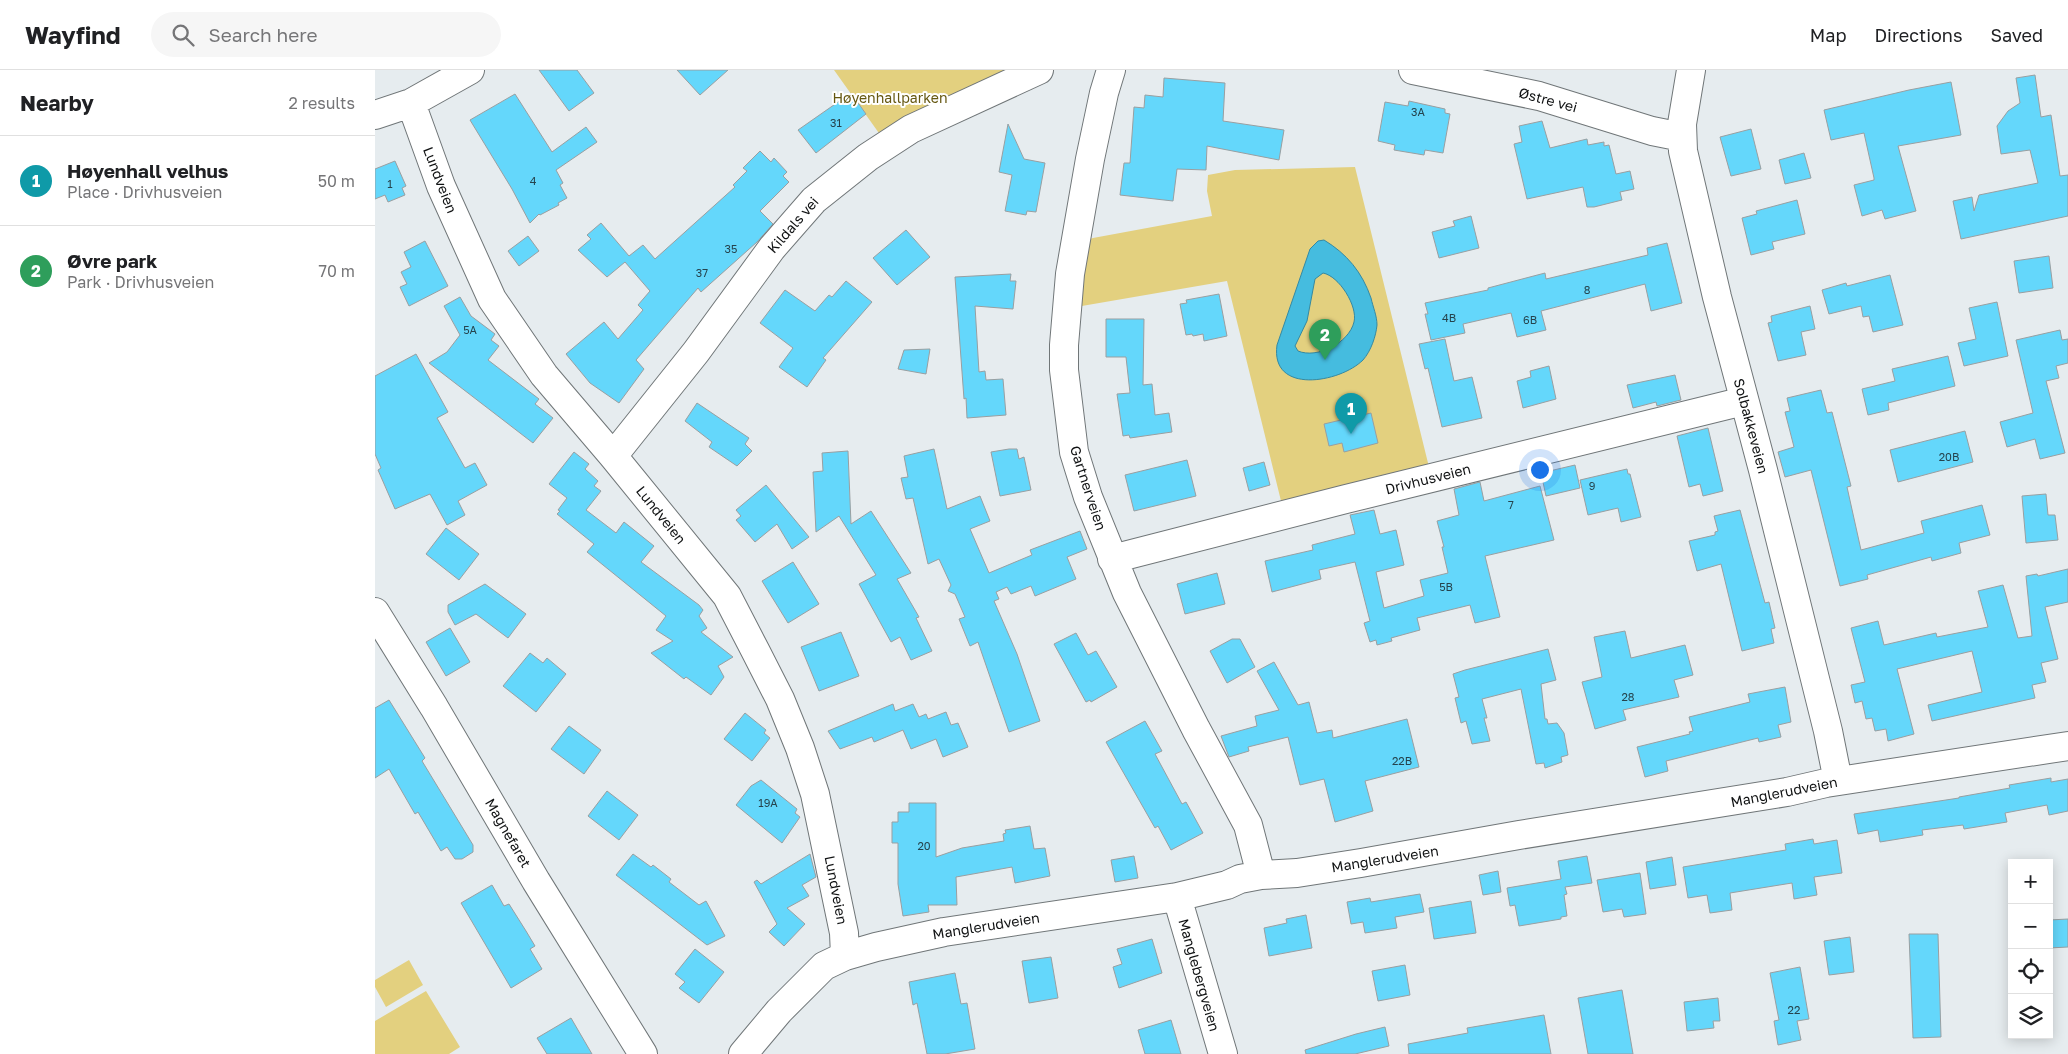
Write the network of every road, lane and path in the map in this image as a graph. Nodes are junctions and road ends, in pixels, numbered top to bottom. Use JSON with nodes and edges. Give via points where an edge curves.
{"nodes":[{"id":1,"x":470,"y":70,"type":"edge"},
{"id":2,"x":1039,"y":70,"type":"edge"},
{"id":3,"x":1111,"y":70,"type":"edge"},
{"id":4,"x":1413,"y":70,"type":"edge"},
{"id":5,"x":1691,"y":70,"type":"edge"},
{"id":6,"x":411,"y":103,"type":"junction"},
{"id":7,"x":375,"y":115,"type":"edge"},
{"id":8,"x":1682,"y":137,"type":"junction"},
{"id":9,"x":1744,"y":401,"type":"junction"},
{"id":10,"x":613,"y":456,"type":"junction"},
{"id":11,"x":1112,"y":560,"type":"junction"},
{"id":12,"x":375,"y":612,"type":"edge"},
{"id":13,"x":2068,"y":746,"type":"edge"},
{"id":14,"x":1838,"y":782,"type":"junction"},
{"id":15,"x":1261,"y":875,"type":"junction"},
{"id":16,"x":1177,"y":897,"type":"junction"},
{"id":17,"x":845,"y":956,"type":"junction"},
{"id":18,"x":643,"y":1054,"type":"edge"},
{"id":19,"x":743,"y":1054,"type":"edge"},
{"id":20,"x":1223,"y":1054,"type":"edge"}],
"edges":[{"from":1,"to":6,"type":"street"},
{"from":2,"to":10,"type":"street","name":"Kildals vei","via":[[911,129],[818,196],[772,248],[696,352]]},
{"from":3,"to":11,"type":"street","name":"Gartnerveien","via":[[1073,247],[1063,345],[1065,394],[1074,452]]},
{"from":4,"to":8,"type":"street","name":"Østre vei","via":[[1539,96],[1652,131]]},
{"from":5,"to":8,"type":"street","name":"Solbakkeveien"},
{"from":6,"to":7,"type":"street"},
{"from":6,"to":10,"type":"street","name":"Lundveien","via":[[441,186],[491,299],[544,375]]},
{"from":8,"to":9,"type":"street","name":"Solbakkeveien","via":[[1698,217]]},
{"from":9,"to":11,"type":"street","name":"Drivhusveien"},
{"from":9,"to":14,"type":"street","name":"Solbakkeveien","via":[[1828,731]]},
{"from":10,"to":17,"type":"street","name":"Lundveien","via":[[727,596],[781,699],[815,794],[845,933]]},
{"from":11,"to":15,"type":"street","name":"Gartnerveien","via":[[1248,826]]},
{"from":12,"to":18,"type":"street","name":"Magnefaret"},
{"from":13,"to":14,"type":"street","name":"Manglerudveien"},
{"from":14,"to":15,"type":"street","name":"Manglerudveien","via":[[1361,863]]},
{"from":15,"to":16,"type":"street","name":"Manglerudveien"},
{"from":16,"to":17,"type":"street","name":"Manglerudveien","via":[[944,932]]},
{"from":16,"to":20,"type":"street","name":"Manglebergveien"},
{"from":17,"to":19,"type":"street","name":"Manglerudveien","via":[[823,966],[813,975]]}]}
